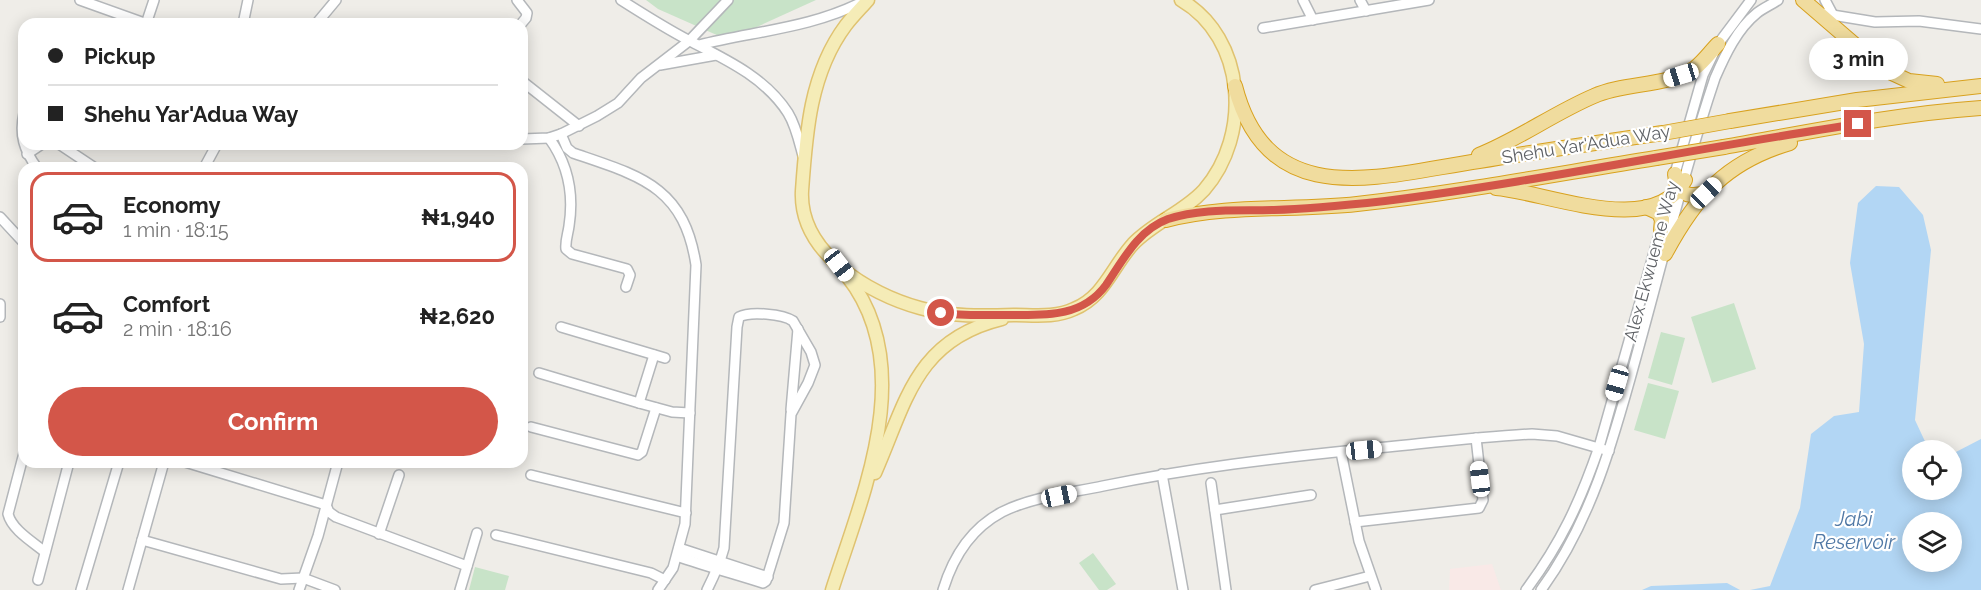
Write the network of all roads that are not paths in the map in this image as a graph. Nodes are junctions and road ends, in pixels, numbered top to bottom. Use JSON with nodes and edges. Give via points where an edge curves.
{"nodes":[{"id":1,"x":80,"y":0,"type":"edge"},
{"id":2,"x":154,"y":0,"type":"edge"},
{"id":3,"x":248,"y":0,"type":"edge"},
{"id":4,"x":336,"y":0,"type":"edge"},
{"id":5,"x":517,"y":0,"type":"edge"},
{"id":6,"x":621,"y":0,"type":"edge"},
{"id":7,"x":728,"y":0,"type":"edge"},
{"id":8,"x":867,"y":0,"type":"edge"},
{"id":9,"x":1182,"y":0,"type":"edge"},
{"id":10,"x":1304,"y":0,"type":"edge"},
{"id":11,"x":1360,"y":0,"type":"edge"},
{"id":12,"x":1429,"y":0,"type":"edge"},
{"id":13,"x":1751,"y":0,"type":"edge"},
{"id":14,"x":1769,"y":0,"type":"edge"},
{"id":15,"x":1777,"y":0,"type":"edge"},
{"id":16,"x":1803,"y":0,"type":"edge"},
{"id":17,"x":1825,"y":0,"type":"edge"},
{"id":18,"x":1418,"y":1,"type":"edge"},
{"id":19,"x":1366,"y":11,"type":"junction"},
{"id":20,"x":1815,"y":12,"type":"junction"},
{"id":21,"x":1833,"y":15,"type":"junction"},
{"id":22,"x":130,"y":18,"type":"edge"},
{"id":23,"x":148,"y":18,"type":"edge"},
{"id":24,"x":244,"y":18,"type":"edge"},
{"id":25,"x":321,"y":18,"type":"edge"},
{"id":26,"x":526,"y":18,"type":"edge"},
{"id":27,"x":1313,"y":20,"type":"junction"},
{"id":28,"x":1263,"y":28,"type":"dead end"},
{"id":29,"x":1981,"y":29,"type":"edge"},
{"id":30,"x":689,"y":41,"type":"junction"},
{"id":31,"x":1718,"y":44,"type":"junction"},
{"id":32,"x":699,"y":45,"type":"junction"},
{"id":33,"x":716,"y":55,"type":"junction"},
{"id":34,"x":656,"y":65,"type":"junction"},
{"id":35,"x":528,"y":86,"type":"edge"},
{"id":36,"x":1981,"y":86,"type":"edge"},
{"id":37,"x":1235,"y":87,"type":"junction"},
{"id":38,"x":1981,"y":108,"type":"edge"},
{"id":39,"x":579,"y":126,"type":"junction"},
{"id":40,"x":1841,"y":126,"type":"junction"},
{"id":41,"x":561,"y":134,"type":"junction"},
{"id":42,"x":549,"y":138,"type":"junction"},
{"id":43,"x":528,"y":140,"type":"edge"},
{"id":44,"x":26,"y":150,"type":"edge"},
{"id":45,"x":33,"y":150,"type":"edge"},
{"id":46,"x":68,"y":150,"type":"edge"},
{"id":47,"x":27,"y":154,"type":"junction"},
{"id":48,"x":804,"y":161,"type":"junction"},
{"id":49,"x":33,"y":162,"type":"edge"},
{"id":50,"x":86,"y":162,"type":"edge"},
{"id":51,"x":1451,"y":165,"type":"junction"},
{"id":52,"x":1474,"y":187,"type":"junction"},
{"id":53,"x":1678,"y":187,"type":"junction"},
{"id":54,"x":1706,"y":193,"type":"junction"},
{"id":55,"x":1646,"y":207,"type":"junction"},
{"id":56,"x":0,"y":216,"type":"edge"},
{"id":57,"x":1166,"y":220,"type":"junction"},
{"id":58,"x":1661,"y":230,"type":"junction"},
{"id":59,"x":18,"y":236,"type":"edge"},
{"id":60,"x":1665,"y":254,"type":"junction"},
{"id":61,"x":839,"y":265,"type":"junction"},
{"id":62,"x":626,"y":287,"type":"dead end"},
{"id":63,"x":0,"y":304,"type":"edge"},
{"id":64,"x":1018,"y":315,"type":"junction"},
{"id":65,"x":0,"y":317,"type":"edge"},
{"id":66,"x":561,"y":327,"type":"dead end"},
{"id":67,"x":798,"y":329,"type":"junction"},
{"id":68,"x":654,"y":355,"type":"junction"},
{"id":69,"x":665,"y":358,"type":"dead end"},
{"id":70,"x":539,"y":373,"type":"dead end"},
{"id":71,"x":639,"y":403,"type":"junction"},
{"id":72,"x":656,"y":408,"type":"junction"},
{"id":73,"x":690,"y":413,"type":"junction"},
{"id":74,"x":791,"y":414,"type":"junction"},
{"id":75,"x":531,"y":427,"type":"dead end"},
{"id":76,"x":1476,"y":438,"type":"junction"},
{"id":77,"x":1599,"y":447,"type":"junction"},
{"id":78,"x":1609,"y":451,"type":"junction"},
{"id":79,"x":1341,"y":452,"type":"junction"},
{"id":80,"x":20,"y":468,"type":"edge"},
{"id":81,"x":67,"y":468,"type":"edge"},
{"id":82,"x":117,"y":468,"type":"edge"},
{"id":83,"x":162,"y":468,"type":"edge"},
{"id":84,"x":205,"y":468,"type":"edge"},
{"id":85,"x":336,"y":468,"type":"edge"},
{"id":86,"x":1162,"y":474,"type":"junction"},
{"id":87,"x":399,"y":475,"type":"dead end"},
{"id":88,"x":531,"y":475,"type":"dead end"},
{"id":89,"x":1211,"y":483,"type":"dead end"},
{"id":90,"x":1311,"y":495,"type":"dead end"},
{"id":91,"x":326,"y":505,"type":"junction"},
{"id":92,"x":1215,"y":510,"type":"junction"},
{"id":93,"x":686,"y":513,"type":"junction"},
{"id":94,"x":856,"y":516,"type":"junction"},
{"id":95,"x":1355,"y":522,"type":"junction"},
{"id":96,"x":477,"y":533,"type":"dead end"},
{"id":97,"x":379,"y":534,"type":"junction"},
{"id":98,"x":496,"y":535,"type":"dead end"},
{"id":99,"x":142,"y":540,"type":"junction"},
{"id":100,"x":45,"y":552,"type":"junction"},
{"id":101,"x":678,"y":552,"type":"junction"},
{"id":102,"x":467,"y":566,"type":"junction"},
{"id":103,"x":719,"y":566,"type":"junction"},
{"id":104,"x":1370,"y":576,"type":"junction"},
{"id":105,"x":303,"y":578,"type":"junction"},
{"id":106,"x":38,"y":580,"type":"dead end"},
{"id":107,"x":665,"y":580,"type":"junction"},
{"id":108,"x":764,"y":583,"type":"edge"},
{"id":109,"x":81,"y":590,"type":"edge"},
{"id":110,"x":128,"y":590,"type":"edge"},
{"id":111,"x":299,"y":590,"type":"edge"},
{"id":112,"x":335,"y":590,"type":"edge"},
{"id":113,"x":460,"y":590,"type":"edge"},
{"id":114,"x":658,"y":590,"type":"edge"},
{"id":115,"x":707,"y":590,"type":"edge"},
{"id":116,"x":832,"y":590,"type":"edge"},
{"id":117,"x":943,"y":590,"type":"edge"},
{"id":118,"x":1183,"y":590,"type":"edge"},
{"id":119,"x":1226,"y":590,"type":"edge"},
{"id":120,"x":1315,"y":590,"type":"edge"},
{"id":121,"x":1376,"y":590,"type":"edge"},
{"id":122,"x":1526,"y":590,"type":"edge"},
{"id":123,"x":1541,"y":590,"type":"edge"}],
"edges":[{"from":1,"to":22,"type":"street"},
{"from":2,"to":23,"type":"street"},
{"from":3,"to":24,"type":"street"},
{"from":4,"to":25,"type":"street"},
{"from":5,"to":26,"type":"street","via":[[524,7]]},
{"from":6,"to":30,"type":"street"},
{"from":7,"to":30,"type":"street"},
{"from":8,"to":32,"type":"street","via":[[829,18]]},
{"from":8,"to":48,"type":"main road","via":[[846,24],[818,78]]},
{"from":9,"to":37,"type":"main road","via":[[1219,36],[1227,51]]},
{"from":10,"to":27,"type":"street"},
{"from":11,"to":19,"type":"street"},
{"from":12,"to":18,"type":"street"},
{"from":13,"to":31,"type":"street","name":"Alex Ekwueme Way"},
{"from":14,"to":15,"type":"street"},
{"from":15,"to":53,"type":"street","name":"Alex Ekwueme Way","via":[[1746,24],[1721,64]]},
{"from":16,"to":20,"type":"highway"},
{"from":17,"to":21,"type":"street"},
{"from":18,"to":19,"type":"street"},
{"from":19,"to":27,"type":"street"},
{"from":20,"to":21,"type":"street"},
{"from":20,"to":36,"type":"highway","via":[[1875,63],[1900,78]]},
{"from":21,"to":29,"type":"street","via":[[1875,22],[1919,21]]},
{"from":27,"to":28,"type":"street"},
{"from":30,"to":32,"type":"street"},
{"from":30,"to":34,"type":"street"},
{"from":31,"to":51,"type":"highway","via":[[1697,66],[1681,75],[1596,94],[1510,142]]},
{"from":31,"to":53,"type":"street","name":"Alex Ekwueme Way","via":[[1703,75]]},
{"from":32,"to":33,"type":"street"},
{"from":33,"to":34,"type":"street"},
{"from":33,"to":48,"type":"street","via":[[751,75],[778,99],[795,128]]},
{"from":34,"to":39,"type":"street","via":[[618,103]]},
{"from":35,"to":39,"type":"street"},
{"from":36,"to":51,"type":"highway","name":"Shehu Yar'Adua Way","bridge":true,"via":[[1857,100]]},
{"from":37,"to":51,"type":"highway","name":"Shehu Yar'Adua Way","via":[[1246,119],[1264,145],[1306,172],[1364,179]]},
{"from":37,"to":57,"type":"main road","via":[[1234,120],[1220,168],[1194,201]]},
{"from":38,"to":40,"type":"highway","name":"Shehu Yar'Adua Way"},
{"from":39,"to":41,"type":"street"},
{"from":40,"to":52,"type":"highway","name":"Shehu Yar'Adua Way","bridge":true},
{"from":40,"to":54,"type":"highway","via":[[1746,160]]},
{"from":41,"to":42,"type":"street"},
{"from":41,"to":73,"type":"street","via":[[573,153],[646,180],[673,205],[684,223],[696,265]]},
{"from":42,"to":43,"type":"street"},
{"from":42,"to":62,"type":"street","via":[[561,158],[570,187],[566,249],[627,269],[630,275]]},
{"from":44,"to":47,"type":"street"},
{"from":45,"to":47,"type":"street"},
{"from":46,"to":50,"type":"street"},
{"from":47,"to":49,"type":"street"},
{"from":48,"to":61,"type":"main road","via":[[802,198],[806,222],[822,249]]},
{"from":52,"to":55,"type":"highway","via":[[1510,190],[1594,208]]},
{"from":52,"to":57,"type":"highway","name":"Shehu Yar'Adua Way","via":[[1313,208],[1200,212]]},
{"from":53,"to":54,"type":"highway","via":[[1694,195]]},
{"from":53,"to":55,"type":"highway"},
{"from":53,"to":58,"type":"street","name":"Alex Ekwueme Way"},
{"from":53,"to":60,"type":"street","name":"Alex Ekwueme Way"},
{"from":54,"to":60,"type":"highway","via":[[1684,220]]},
{"from":55,"to":58,"type":"highway","via":[[1659,213]]},
{"from":56,"to":59,"type":"street"},
{"from":57,"to":64,"type":"main road","via":[[1132,246],[1104,287],[1084,304],[1063,313]]},
{"from":58,"to":77,"type":"street","name":"Alex Ekwueme Way"},
{"from":60,"to":78,"type":"street","name":"Alex Ekwueme Way"},
{"from":61,"to":64,"type":"main road","via":[[879,292],[920,308],[962,316]]},
{"from":61,"to":94,"type":"main road","via":[[870,317],[881,356],[880,423]]},
{"from":63,"to":65,"type":"street"},
{"from":64,"to":94,"type":"main road","via":[[967,332],[921,369],[907,393]]},
{"from":66,"to":68,"type":"street"},
{"from":67,"to":74,"type":"street"},
{"from":67,"to":74,"type":"street","via":[[814,364]]},
{"from":67,"to":103,"type":"street","via":[[789,318],[757,314],[740,317],[726,528]]},
{"from":68,"to":69,"type":"street"},
{"from":68,"to":71,"type":"street"},
{"from":70,"to":71,"type":"street"},
{"from":71,"to":72,"type":"street"},
{"from":72,"to":73,"type":"street"},
{"from":72,"to":75,"type":"street","via":[[638,455]]},
{"from":73,"to":93,"type":"street"},
{"from":74,"to":108,"type":"street","via":[[784,523]]},
{"from":76,"to":77,"type":"street","via":[[1545,434]]},
{"from":76,"to":79,"type":"street"},
{"from":76,"to":95,"type":"street","via":[[1483,500],[1479,508]]},
{"from":77,"to":78,"type":"street"},
{"from":77,"to":122,"type":"street","name":"Alex Ekwueme Way","via":[[1568,526]]},
{"from":78,"to":123,"type":"street","name":"Alex Ekwueme Way","via":[[1578,531]]},
{"from":79,"to":86,"type":"street"},
{"from":79,"to":95,"type":"street"},
{"from":80,"to":100,"type":"street","via":[[9,520]]},
{"from":81,"to":100,"type":"street"},
{"from":82,"to":109,"type":"street"},
{"from":83,"to":99,"type":"street"},
{"from":84,"to":91,"type":"street"},
{"from":85,"to":91,"type":"street"},
{"from":86,"to":117,"type":"street","via":[[1038,500],[1001,512],[979,528],[961,549]]},
{"from":86,"to":118,"type":"street"},
{"from":87,"to":97,"type":"street"},
{"from":88,"to":93,"type":"street"},
{"from":89,"to":92,"type":"street"},
{"from":90,"to":92,"type":"street"},
{"from":91,"to":97,"type":"street","via":[[336,517]]},
{"from":91,"to":105,"type":"street"},
{"from":92,"to":119,"type":"street"},
{"from":93,"to":101,"type":"street"},
{"from":94,"to":116,"type":"main road"},
{"from":95,"to":104,"type":"street"},
{"from":96,"to":102,"type":"street"},
{"from":97,"to":102,"type":"street"},
{"from":98,"to":107,"type":"street","via":[[651,573]]},
{"from":99,"to":105,"type":"street","via":[[281,579]]},
{"from":99,"to":110,"type":"street"},
{"from":100,"to":106,"type":"street"},
{"from":101,"to":103,"type":"street"},
{"from":101,"to":107,"type":"street"},
{"from":102,"to":113,"type":"street"},
{"from":103,"to":108,"type":"street"},
{"from":103,"to":115,"type":"street"},
{"from":104,"to":120,"type":"street"},
{"from":104,"to":121,"type":"street"},
{"from":105,"to":111,"type":"street"},
{"from":105,"to":112,"type":"street"},
{"from":107,"to":114,"type":"street"}]}
